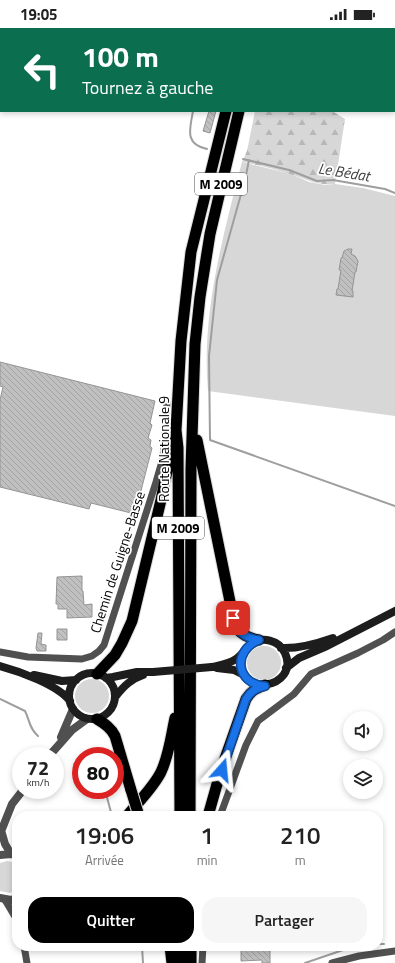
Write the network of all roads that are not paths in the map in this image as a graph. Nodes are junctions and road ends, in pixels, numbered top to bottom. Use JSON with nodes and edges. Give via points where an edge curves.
{"nodes":[{"id":1,"x":226,"y":112,"type":"edge"},
{"id":2,"x":240,"y":112,"type":"edge"},
{"id":3,"x":167,"y":402,"type":"dead end"},
{"id":4,"x":193,"y":425,"type":"junction"},
{"id":5,"x":176,"y":430,"type":"junction"},
{"id":6,"x":395,"y":611,"type":"edge"},
{"id":7,"x":361,"y":627,"type":"junction"},
{"id":8,"x":395,"y":632,"type":"edge"},
{"id":9,"x":259,"y":640,"type":"junction"},
{"id":10,"x":281,"y":648,"type":"junction"},
{"id":11,"x":0,"y":652,"type":"edge"},
{"id":12,"x":242,"y":655,"type":"junction"},
{"id":13,"x":0,"y":666,"type":"edge"},
{"id":14,"x":212,"y":667,"type":"junction"},
{"id":15,"x":286,"y":668,"type":"junction"},
{"id":16,"x":22,"y":672,"type":"junction"},
{"id":17,"x":153,"y":672,"type":"junction"},
{"id":18,"x":244,"y":675,"type":"junction"},
{"id":19,"x":101,"y":676,"type":"junction"},
{"id":20,"x":76,"y":680,"type":"junction"},
{"id":21,"x":265,"y":686,"type":"junction"},
{"id":22,"x":116,"y":696,"type":"junction"},
{"id":23,"x":179,"y":700,"type":"junction"},
{"id":24,"x":70,"y":701,"type":"junction"},
{"id":25,"x":73,"y":710,"type":"junction"},
{"id":26,"x":92,"y":719,"type":"junction"},
{"id":27,"x":54,"y":747,"type":"edge"},
{"id":28,"x":56,"y":747,"type":"edge"},
{"id":29,"x":16,"y":799,"type":"edge"},
{"id":30,"x":131,"y":811,"type":"edge"},
{"id":31,"x":137,"y":811,"type":"edge"},
{"id":32,"x":180,"y":811,"type":"edge"},
{"id":33,"x":190,"y":811,"type":"edge"},
{"id":34,"x":210,"y":811,"type":"edge"},
{"id":35,"x":222,"y":811,"type":"edge"},
{"id":36,"x":1,"y":832,"type":"edge"},
{"id":37,"x":12,"y":853,"type":"edge"},
{"id":38,"x":0,"y":855,"type":"edge"},
{"id":39,"x":12,"y":855,"type":"edge"},
{"id":40,"x":12,"y":898,"type":"edge"},
{"id":41,"x":2,"y":899,"type":"edge"},
{"id":42,"x":12,"y":913,"type":"edge"},
{"id":43,"x":25,"y":951,"type":"edge"},
{"id":44,"x":171,"y":951,"type":"edge"},
{"id":45,"x":180,"y":951,"type":"edge"},
{"id":46,"x":191,"y":951,"type":"edge"},
{"id":47,"x":203,"y":951,"type":"edge"},
{"id":48,"x":395,"y":951,"type":"edge"},
{"id":49,"x":27,"y":963,"type":"edge"},
{"id":50,"x":172,"y":963,"type":"edge"},
{"id":51,"x":180,"y":963,"type":"edge"},
{"id":52,"x":191,"y":963,"type":"edge"},
{"id":53,"x":202,"y":963,"type":"edge"},
{"id":54,"x":332,"y":963,"type":"edge"}],
"edges":[{"from":1,"to":5,"type":"highway","name":"Route Nationale 9","number":"M 2009","via":[[191,252],[181,341]]},
{"from":2,"to":4,"type":"highway","name":"Route Nationale 9","number":"M 2009","via":[[210,234],[200,297],[195,344]]},
{"from":3,"to":11,"type":"street","name":"Chemin de Guigne-Basse","via":[[163,458],[104,645],[92,656],[82,659],[28,657]]},
{"from":4,"to":9,"type":"highway","via":[[235,626],[248,638]]},
{"from":4,"to":33,"type":"highway","name":"Route Nationale 9","number":"M 2009"},
{"from":5,"to":19,"type":"highway","via":[[132,621],[122,644]]},
{"from":5,"to":23,"type":"highway","name":"Route Nationale 9","number":"M 2009"},
{"from":6,"to":7,"type":"main road"},
{"from":7,"to":10,"type":"main road","via":[[315,644]]},
{"from":7,"to":15,"type":"main road","via":[[299,658]]},
{"from":8,"to":35,"type":"street","via":[[311,674],[294,694],[258,721],[246,745]]},
{"from":9,"to":10,"type":"main road","via":[[271,641]]},
{"from":9,"to":12,"type":"main road","via":[[246,648]]},
{"from":10,"to":15,"type":"main road","via":[[286,658]]},
{"from":12,"to":14,"type":"main road"},
{"from":12,"to":18,"type":"main road"},
{"from":13,"to":16,"type":"main road"},
{"from":14,"to":17,"type":"main road","bridge":true},
{"from":14,"to":18,"type":"main road","via":[[234,670]]},
{"from":15,"to":21,"type":"main road","via":[[278,680]]},
{"from":16,"to":20,"type":"main road","via":[[62,681]]},
{"from":16,"to":24,"type":"main road","via":[[59,691]]},
{"from":17,"to":19,"type":"main road","via":[[138,672],[113,678]]},
{"from":17,"to":22,"type":"main road","via":[[134,678],[123,686]]},
{"from":18,"to":21,"type":"main road","via":[[253,683]]},
{"from":19,"to":20,"type":"main road","via":[[89,673]]},
{"from":19,"to":22,"type":"main road","via":[[114,689]]},
{"from":20,"to":24,"type":"main road","via":[[69,693]]},
{"from":21,"to":34,"type":"highway","via":[[249,693],[246,699]]},
{"from":22,"to":26,"type":"main road","via":[[108,713]]},
{"from":23,"to":30,"type":"highway","via":[[160,772]]},
{"from":23,"to":32,"type":"highway","name":"Route Nationale 9","number":"M 2009"},
{"from":24,"to":25,"type":"main road"},
{"from":25,"to":26,"type":"main road","via":[[82,717]]},
{"from":25,"to":27,"type":"street"},
{"from":26,"to":28,"type":"street","via":[[72,730]]},
{"from":26,"to":31,"type":"highway","bridge":true,"via":[[107,725],[116,736]]},
{"from":29,"to":36,"type":"street"},
{"from":36,"to":37,"type":"street","via":[[5,844]]},
{"from":38,"to":39,"type":"street"},
{"from":40,"to":41,"type":"street"},
{"from":41,"to":42,"type":"street"},
{"from":43,"to":49,"type":"street"},
{"from":44,"to":50,"type":"highway"},
{"from":45,"to":51,"type":"highway"},
{"from":46,"to":52,"type":"highway"},
{"from":47,"to":53,"type":"street"},
{"from":48,"to":54,"type":"street"}]}
